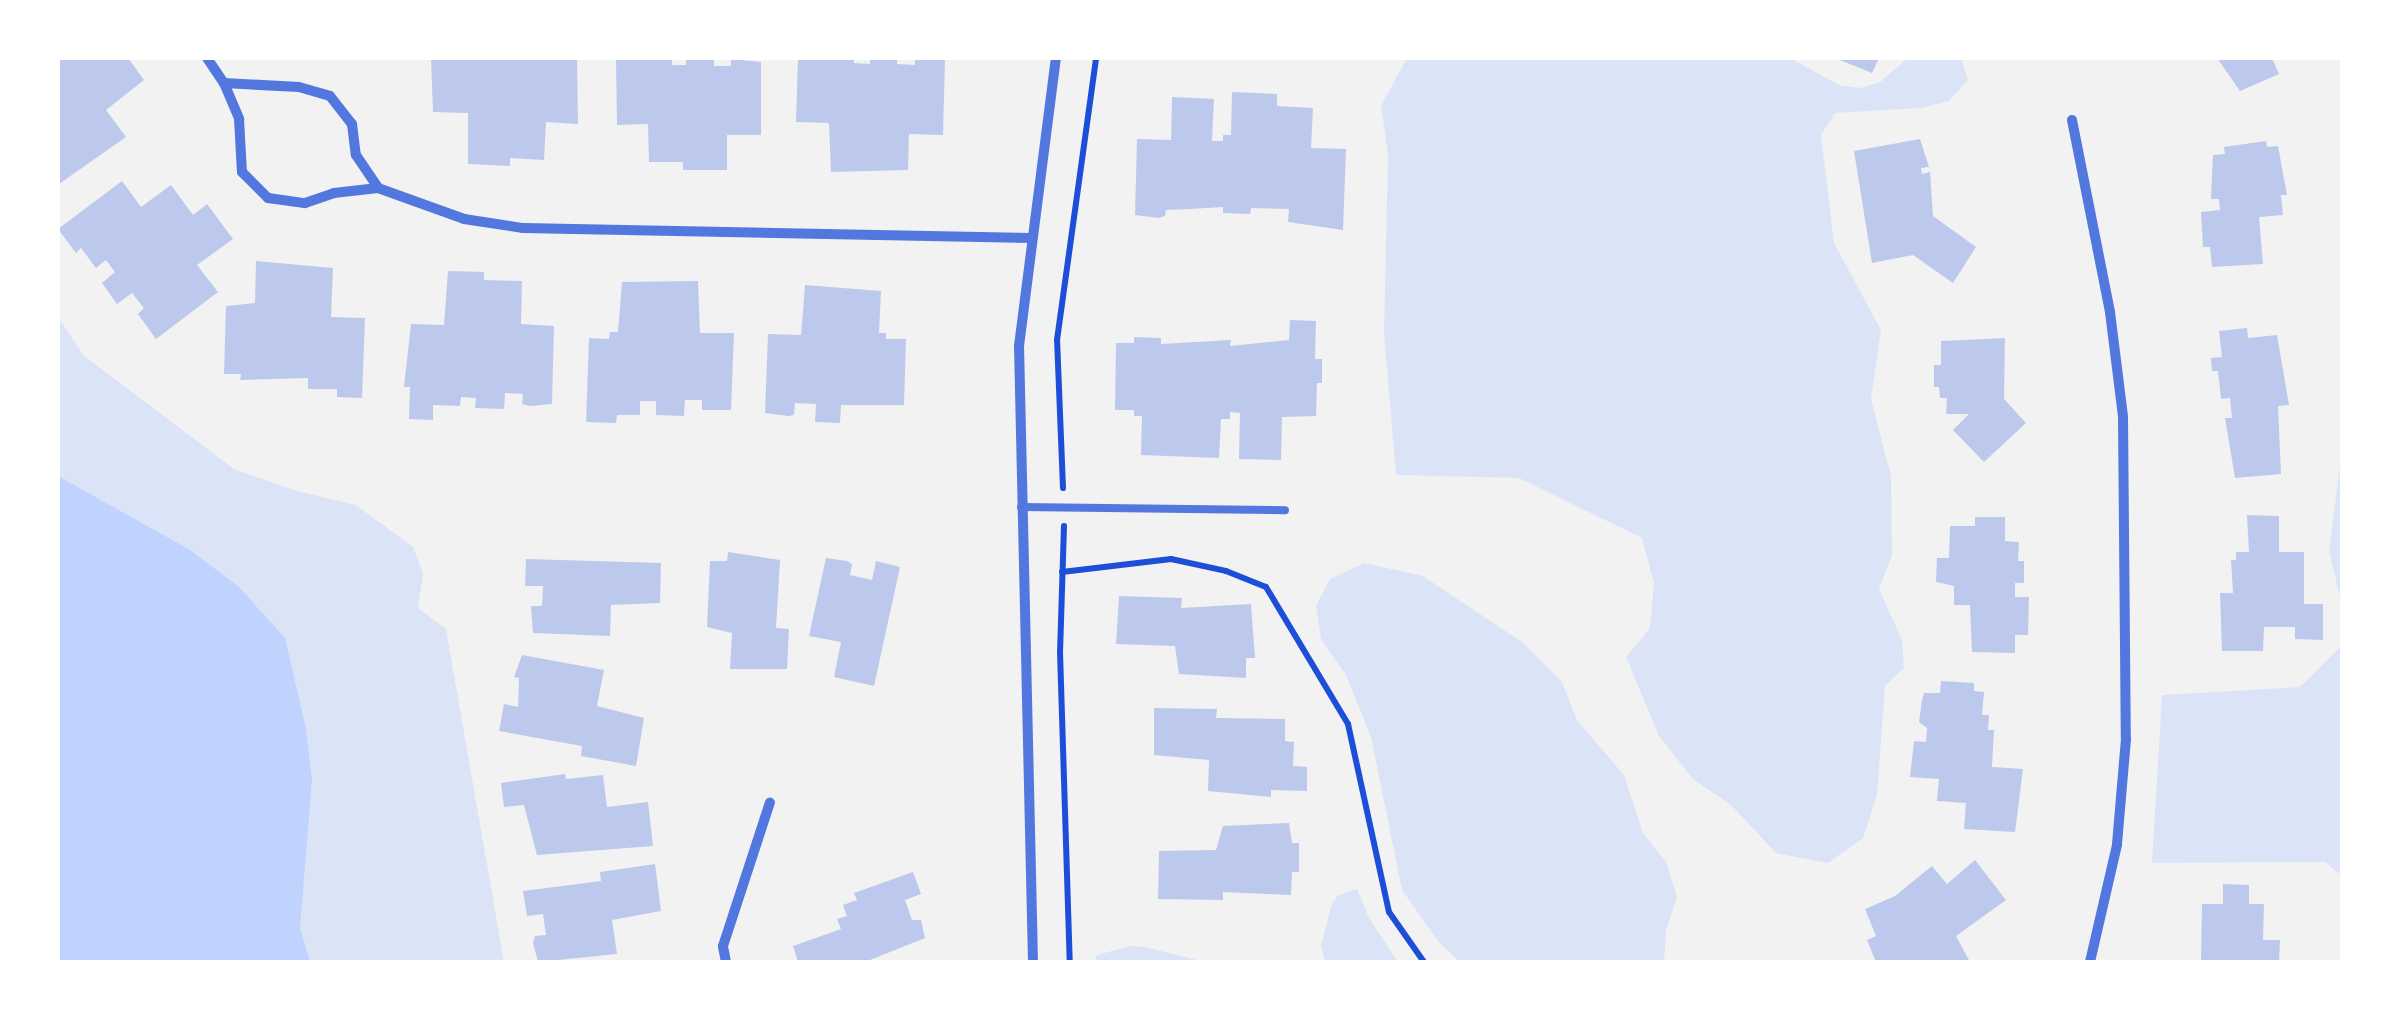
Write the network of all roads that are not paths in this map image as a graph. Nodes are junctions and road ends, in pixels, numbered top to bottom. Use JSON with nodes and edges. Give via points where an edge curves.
{"nodes":[{"id":1,"x":206,"y":58,"type":"edge"},
{"id":2,"x":1056,"y":58,"type":"edge"},
{"id":3,"x":224,"y":83,"type":"junction"},
{"id":4,"x":2072,"y":120,"type":"dead end"},
{"id":5,"x":378,"y":188,"type":"junction"},
{"id":6,"x":1031,"y":238,"type":"junction"},
{"id":7,"x":1021,"y":506,"type":"junction"},
{"id":8,"x":1284,"y":510,"type":"dead end"},
{"id":9,"x":770,"y":802,"type":"dead end"},
{"id":10,"x":726,"y":962,"type":"edge"},
{"id":11,"x":1034,"y":962,"type":"edge"},
{"id":12,"x":2090,"y":962,"type":"edge"}],
"edges":[{"from":1,"to":3,"type":"street"},
{"from":2,"to":6,"type":"street"},
{"from":3,"to":5,"type":"street","via":[[299,86],[330,96],[352,124],[356,155]]},
{"from":3,"to":5,"type":"street","via":[[239,119],[242,172],[268,198],[305,203]]},
{"from":4,"to":12,"type":"street","via":[[2123,417],[2126,738],[2117,845]]},
{"from":5,"to":6,"type":"street","via":[[464,219],[523,228]]},
{"from":6,"to":7,"type":"street","via":[[1019,346]]},
{"from":7,"to":8,"type":"lane"},
{"from":7,"to":11,"type":"street"},
{"from":9,"to":10,"type":"street","via":[[723,946]]}]}
